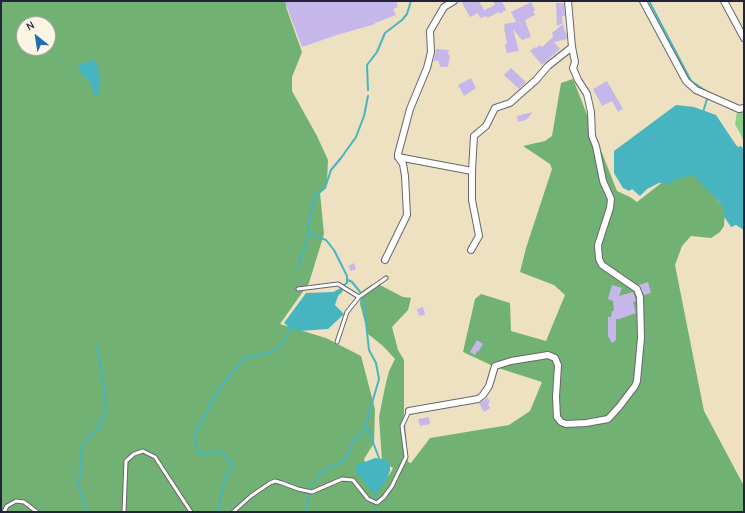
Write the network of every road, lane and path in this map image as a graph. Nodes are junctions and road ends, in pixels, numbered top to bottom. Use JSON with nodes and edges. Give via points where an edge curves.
{"nodes":[{"id":1,"x":454,"y":1,"type":"edge"},
{"id":2,"x":568,"y":1,"type":"edge"},
{"id":3,"x":643,"y":1,"type":"edge"},
{"id":4,"x":724,"y":1,"type":"edge"},
{"id":5,"x":744,"y":38,"type":"edge"},
{"id":6,"x":572,"y":47,"type":"junction"},
{"id":7,"x":744,"y":108,"type":"edge"},
{"id":8,"x":398,"y":157,"type":"junction"},
{"id":9,"x":472,"y":171,"type":"junction"},
{"id":10,"x":470,"y":250,"type":"dead end"},
{"id":11,"x":385,"y":260,"type":"dead end"},
{"id":12,"x":386,"y":278,"type":"dead end"},
{"id":13,"x":298,"y":289,"type":"dead end"},
{"id":14,"x":359,"y":297,"type":"junction"},
{"id":15,"x":337,"y":342,"type":"dead end"},
{"id":16,"x":409,"y":411,"type":"joint"},
{"id":17,"x":4,"y":512,"type":"edge"},
{"id":18,"x":37,"y":512,"type":"edge"},
{"id":19,"x":124,"y":512,"type":"edge"},
{"id":20,"x":191,"y":512,"type":"edge"},
{"id":21,"x":233,"y":512,"type":"edge"}],
"edges":[{"from":1,"to":8,"type":"street","via":[[444,7],[430,30],[431,52],[427,68],[410,109]]},
{"from":2,"to":6,"type":"street"},
{"from":3,"to":7,"type":"street","via":[[686,81],[696,90],[739,109]]},
{"from":4,"to":5,"type":"street"},
{"from":6,"to":9,"type":"street","via":[[510,103],[495,108],[486,126],[474,136]]},
{"from":6,"to":16,"type":"street","via":[[574,68],[587,94],[592,136],[603,182],[611,199],[598,244],[599,259],[602,265],[637,289],[640,297],[640,345],[635,386],[608,419],[566,424],[557,417],[558,365],[555,358],[548,355],[495,366],[489,386],[478,399]]},
{"from":8,"to":9,"type":"street"},
{"from":8,"to":11,"type":"street","via":[[403,164],[405,176],[407,215]]},
{"from":9,"to":10,"type":"street","via":[[472,200],[479,236]]},
{"from":12,"to":14,"type":"lane"},
{"from":13,"to":14,"type":"lane","via":[[338,284]]},
{"from":14,"to":15,"type":"lane","via":[[347,312]]},
{"from":16,"to":21,"type":"lane","via":[[402,426],[406,457],[392,486],[377,503],[368,499],[353,480],[342,479],[312,492],[275,481],[251,496]]},
{"from":17,"to":18,"type":"lane","via":[[7,506],[16,501],[24,502]]},
{"from":19,"to":20,"type":"lane","via":[[126,460],[143,451],[155,457]]}]}
